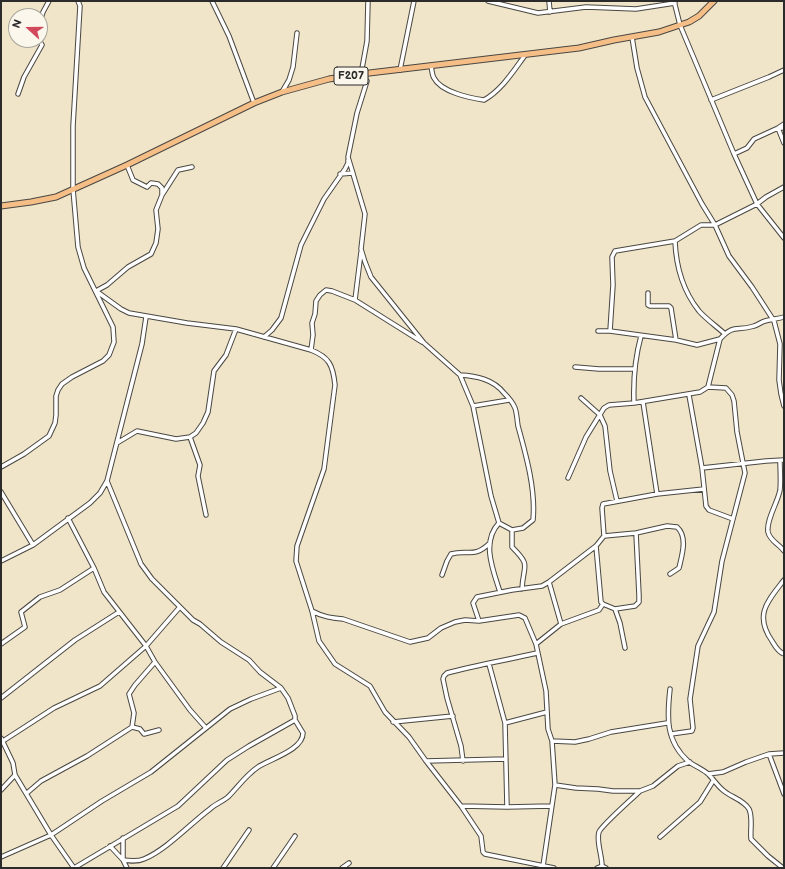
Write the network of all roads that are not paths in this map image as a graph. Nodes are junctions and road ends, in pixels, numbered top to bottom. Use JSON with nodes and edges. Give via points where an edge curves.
{"nodes":[{"id":1,"x":78,"y":1,"type":"edge"},
{"id":2,"x":212,"y":1,"type":"edge"},
{"id":3,"x":368,"y":1,"type":"edge"},
{"id":4,"x":414,"y":1,"type":"edge"},
{"id":5,"x":488,"y":1,"type":"edge"},
{"id":6,"x":549,"y":1,"type":"edge"},
{"id":7,"x":714,"y":1,"type":"edge"},
{"id":8,"x":675,"y":2,"type":"edge"},
{"id":9,"x":550,"y":12,"type":"junction"},
{"id":10,"x":680,"y":25,"type":"junction"},
{"id":11,"x":298,"y":33,"type":"dead end"},
{"id":12,"x":632,"y":37,"type":"junction"},
{"id":13,"x":40,"y":48,"type":"edge"},
{"id":14,"x":526,"y":54,"type":"junction"},
{"id":15,"x":431,"y":66,"type":"junction"},
{"id":16,"x":400,"y":70,"type":"junction"},
{"id":17,"x":784,"y":70,"type":"edge"},
{"id":18,"x":361,"y":74,"type":"junction"},
{"id":19,"x":282,"y":92,"type":"junction"},
{"id":20,"x":18,"y":94,"type":"dead end"},
{"id":21,"x":712,"y":100,"type":"junction"},
{"id":22,"x":254,"y":103,"type":"junction"},
{"id":23,"x":784,"y":124,"type":"edge"},
{"id":24,"x":778,"y":128,"type":"junction"},
{"id":25,"x":784,"y":128,"type":"edge"},
{"id":26,"x":784,"y":143,"type":"edge"},
{"id":27,"x":734,"y":154,"type":"junction"},
{"id":28,"x":348,"y":157,"type":"junction"},
{"id":29,"x":127,"y":164,"type":"junction"},
{"id":30,"x":192,"y":167,"type":"dead end"},
{"id":31,"x":353,"y":173,"type":"junction"},
{"id":32,"x":340,"y":174,"type":"junction"},
{"id":33,"x":784,"y":186,"type":"edge"},
{"id":34,"x":73,"y":189,"type":"junction"},
{"id":35,"x":162,"y":195,"type":"junction"},
{"id":36,"x":757,"y":204,"type":"junction"},
{"id":37,"x":1,"y":206,"type":"edge"},
{"id":38,"x":715,"y":225,"type":"junction"},
{"id":39,"x":784,"y":238,"type":"edge"},
{"id":40,"x":675,"y":241,"type":"junction"},
{"id":41,"x":361,"y":249,"type":"junction"},
{"id":42,"x":96,"y":291,"type":"junction"},
{"id":43,"x":648,"y":293,"type":"dead end"},
{"id":44,"x":355,"y":300,"type":"junction"},
{"id":45,"x":146,"y":317,"type":"junction"},
{"id":46,"x":784,"y":317,"type":"edge"},
{"id":47,"x":774,"y":320,"type":"junction"},
{"id":48,"x":236,"y":329,"type":"junction"},
{"id":49,"x":598,"y":331,"type":"dead end"},
{"id":50,"x":610,"y":331,"type":"junction"},
{"id":51,"x":725,"y":334,"type":"junction"},
{"id":52,"x":642,"y":336,"type":"junction"},
{"id":53,"x":264,"y":337,"type":"junction"},
{"id":54,"x":720,"y":339,"type":"junction"},
{"id":55,"x":676,"y":340,"type":"junction"},
{"id":56,"x":424,"y":343,"type":"junction"},
{"id":57,"x":311,"y":350,"type":"junction"},
{"id":58,"x":575,"y":367,"type":"dead end"},
{"id":59,"x":634,"y":369,"type":"junction"},
{"id":60,"x":460,"y":375,"type":"junction"},
{"id":61,"x":708,"y":387,"type":"junction"},
{"id":62,"x":689,"y":394,"type":"junction"},
{"id":63,"x":581,"y":398,"type":"dead end"},
{"id":64,"x":509,"y":400,"type":"junction"},
{"id":65,"x":643,"y":402,"type":"junction"},
{"id":66,"x":634,"y":403,"type":"junction"},
{"id":67,"x":473,"y":406,"type":"junction"},
{"id":68,"x":784,"y":406,"type":"edge"},
{"id":69,"x":600,"y":415,"type":"junction"},
{"id":70,"x":190,"y":437,"type":"junction"},
{"id":71,"x":117,"y":443,"type":"junction"},
{"id":72,"x":782,"y":461,"type":"edge"},
{"id":73,"x":744,"y":464,"type":"junction"},
{"id":74,"x":1,"y":467,"type":"edge"},
{"id":75,"x":702,"y":468,"type":"junction"},
{"id":76,"x":568,"y":478,"type":"dead end"},
{"id":77,"x":107,"y":481,"type":"junction"},
{"id":78,"x":704,"y":489,"type":"junction"},
{"id":79,"x":782,"y":489,"type":"edge"},
{"id":80,"x":1,"y":492,"type":"edge"},
{"id":81,"x":657,"y":494,"type":"junction"},
{"id":82,"x":617,"y":501,"type":"junction"},
{"id":83,"x":206,"y":515,"type":"dead end"},
{"id":84,"x":68,"y":518,"type":"junction"},
{"id":85,"x":733,"y":519,"type":"junction"},
{"id":86,"x":499,"y":523,"type":"junction"},
{"id":87,"x":512,"y":530,"type":"junction"},
{"id":88,"x":636,"y":534,"type":"junction"},
{"id":89,"x":604,"y":536,"type":"junction"},
{"id":90,"x":490,"y":543,"type":"junction"},
{"id":91,"x":34,"y":544,"type":"junction"},
{"id":92,"x":596,"y":546,"type":"junction"},
{"id":93,"x":784,"y":551,"type":"edge"},
{"id":94,"x":2,"y":559,"type":"edge"},
{"id":95,"x":94,"y":568,"type":"junction"},
{"id":96,"x":442,"y":574,"type":"dead end"},
{"id":97,"x":670,"y":574,"type":"dead end"},
{"id":98,"x":784,"y":580,"type":"edge"},
{"id":99,"x":549,"y":582,"type":"junction"},
{"id":100,"x":522,"y":588,"type":"junction"},
{"id":101,"x":500,"y":592,"type":"junction"},
{"id":102,"x":603,"y":604,"type":"junction"},
{"id":103,"x":179,"y":608,"type":"junction"},
{"id":104,"x":615,"y":609,"type":"junction"},
{"id":105,"x":312,"y":611,"type":"junction"},
{"id":106,"x":118,"y":612,"type":"junction"},
{"id":107,"x":478,"y":621,"type":"junction"},
{"id":108,"x":561,"y":624,"type":"junction"},
{"id":109,"x":1,"y":644,"type":"edge"},
{"id":110,"x":536,"y":644,"type":"junction"},
{"id":111,"x":146,"y":646,"type":"junction"},
{"id":112,"x":625,"y":648,"type":"dead end"},
{"id":113,"x":537,"y":653,"type":"junction"},
{"id":114,"x":784,"y":654,"type":"edge"},
{"id":115,"x":155,"y":662,"type":"junction"},
{"id":116,"x":489,"y":664,"type":"junction"},
{"id":117,"x":281,"y":688,"type":"junction"},
{"id":118,"x":670,"y":688,"type":"dead end"},
{"id":119,"x":1,"y":698,"type":"edge"},
{"id":120,"x":547,"y":712,"type":"junction"},
{"id":121,"x":453,"y":716,"type":"junction"},
{"id":122,"x":295,"y":720,"type":"junction"},
{"id":123,"x":392,"y":722,"type":"junction"},
{"id":124,"x":505,"y":723,"type":"junction"},
{"id":125,"x":668,"y":723,"type":"junction"},
{"id":126,"x":132,"y":727,"type":"junction"},
{"id":127,"x":206,"y":728,"type":"junction"},
{"id":128,"x":159,"y":730,"type":"dead end"},
{"id":129,"x":671,"y":734,"type":"junction"},
{"id":130,"x":2,"y":739,"type":"edge"},
{"id":131,"x":552,"y":741,"type":"junction"},
{"id":132,"x":784,"y":753,"type":"edge"},
{"id":133,"x":769,"y":754,"type":"junction"},
{"id":134,"x":506,"y":758,"type":"junction"},
{"id":135,"x":463,"y":761,"type":"junction"},
{"id":136,"x":426,"y":762,"type":"junction"},
{"id":137,"x":690,"y":762,"type":"junction"},
{"id":138,"x":708,"y":774,"type":"junction"},
{"id":139,"x":15,"y":775,"type":"junction"},
{"id":140,"x":713,"y":781,"type":"junction"},
{"id":141,"x":555,"y":785,"type":"junction"},
{"id":142,"x":1,"y":790,"type":"edge"},
{"id":143,"x":27,"y":792,"type":"junction"},
{"id":144,"x":640,"y":792,"type":"junction"},
{"id":145,"x":784,"y":794,"type":"edge"},
{"id":146,"x":462,"y":806,"type":"junction"},
{"id":147,"x":552,"y":806,"type":"junction"},
{"id":148,"x":507,"y":808,"type":"junction"},
{"id":149,"x":249,"y":830,"type":"dead end"},
{"id":150,"x":51,"y":835,"type":"junction"},
{"id":151,"x":295,"y":836,"type":"dead end"},
{"id":152,"x":660,"y":837,"type":"dead end"},
{"id":153,"x":124,"y":838,"type":"junction"},
{"id":154,"x":110,"y":846,"type":"junction"},
{"id":155,"x":1,"y":857,"type":"edge"},
{"id":156,"x":123,"y":860,"type":"junction"},
{"id":157,"x":350,"y":863,"type":"dead end"},
{"id":158,"x":543,"y":866,"type":"junction"},
{"id":159,"x":602,"y":866,"type":"junction"},
{"id":160,"x":127,"y":868,"type":"edge"},
{"id":161,"x":223,"y":868,"type":"edge"},
{"id":162,"x":273,"y":868,"type":"edge"},
{"id":163,"x":342,"y":868,"type":"edge"},
{"id":164,"x":554,"y":868,"type":"edge"},
{"id":165,"x":597,"y":868,"type":"edge"},
{"id":166,"x":606,"y":868,"type":"edge"},
{"id":167,"x":783,"y":868,"type":"edge"}],
"edges":[{"from":1,"to":34,"type":"street","via":[[80,6],[73,126]]},
{"from":2,"to":22,"type":"street","via":[[229,36]]},
{"from":3,"to":18,"type":"street","via":[[367,41]]},
{"from":4,"to":16,"type":"street"},
{"from":5,"to":9,"type":"street","via":[[538,13]]},
{"from":6,"to":9,"type":"street"},
{"from":7,"to":10,"type":"main road","number":"F207","via":[[699,16]]},
{"from":8,"to":9,"type":"street","via":[[636,9],[586,7]]},
{"from":8,"to":10,"type":"street"},
{"from":10,"to":12,"type":"main road","number":"F207"},
{"from":10,"to":21,"type":"street"},
{"from":11,"to":19,"type":"street","via":[[293,67]]},
{"from":12,"to":14,"type":"main road","number":"F207","via":[[579,48]]},
{"from":12,"to":38,"type":"street","via":[[645,97]]},
{"from":13,"to":20,"type":"street","via":[[24,77]]},
{"from":14,"to":15,"type":"main road","number":"F207"},
{"from":14,"to":15,"type":"street","via":[[493,95],[484,100],[464,96],[437,83]]},
{"from":15,"to":16,"type":"main road","number":"F207"},
{"from":16,"to":18,"type":"main road","number":"F207"},
{"from":17,"to":21,"type":"street"},
{"from":18,"to":19,"type":"main road","number":"F207","via":[[329,79]]},
{"from":18,"to":28,"type":"street","via":[[367,81]]},
{"from":19,"to":22,"type":"main road","number":"F207"},
{"from":21,"to":27,"type":"street"},
{"from":22,"to":29,"type":"main road","number":"F207"},
{"from":23,"to":24,"type":"street"},
{"from":24,"to":25,"type":"street"},
{"from":24,"to":26,"type":"street"},
{"from":24,"to":27,"type":"street","via":[[754,139],[747,148]]},
{"from":27,"to":36,"type":"street"},
{"from":28,"to":31,"type":"street"},
{"from":28,"to":32,"type":"street","via":[[348,163]]},
{"from":29,"to":34,"type":"main road","number":"F207"},
{"from":29,"to":35,"type":"street","via":[[133,180],[147,187],[151,183],[158,184],[162,188]]},
{"from":30,"to":35,"type":"street","via":[[178,170]]},
{"from":31,"to":32,"type":"street"},
{"from":31,"to":41,"type":"street","via":[[365,214]]},
{"from":32,"to":53,"type":"street","via":[[301,245],[281,318]]},
{"from":33,"to":36,"type":"street"},
{"from":34,"to":37,"type":"main road","number":"F207","via":[[50,198]]},
{"from":34,"to":42,"type":"street","via":[[78,246],[84,268]]},
{"from":35,"to":42,"type":"street","via":[[156,210],[158,229],[151,254],[128,267]]},
{"from":36,"to":38,"type":"street"},
{"from":36,"to":39,"type":"street"},
{"from":38,"to":40,"type":"street","via":[[701,225]]},
{"from":38,"to":47,"type":"street","via":[[729,256]]},
{"from":40,"to":50,"type":"street","via":[[615,251],[612,254]]},
{"from":40,"to":51,"type":"street","via":[[676,259],[689,297]]},
{"from":41,"to":44,"type":"street"},
{"from":41,"to":56,"type":"street","via":[[371,277]]},
{"from":42,"to":45,"type":"street","via":[[121,309]]},
{"from":42,"to":74,"type":"street","via":[[113,326],[114,342],[109,355],[62,384],[56,396],[56,415],[49,436]]},
{"from":43,"to":55,"type":"street","via":[[650,306],[671,308]]},
{"from":44,"to":56,"type":"street"},
{"from":44,"to":57,"type":"street","via":[[326,290],[320,295],[316,301],[312,323],[314,335]]},
{"from":45,"to":48,"type":"street"},
{"from":45,"to":71,"type":"street","via":[[142,344]]},
{"from":46,"to":47,"type":"street"},
{"from":47,"to":51,"type":"street","via":[[730,329]]},
{"from":47,"to":68,"type":"street","via":[[780,344],[779,380]]},
{"from":48,"to":53,"type":"street"},
{"from":48,"to":70,"type":"street","via":[[229,349],[214,371],[208,412],[203,423]]},
{"from":49,"to":50,"type":"street"},
{"from":50,"to":52,"type":"street"},
{"from":51,"to":54,"type":"street"},
{"from":52,"to":55,"type":"street"},
{"from":52,"to":59,"type":"street"},
{"from":53,"to":57,"type":"street"},
{"from":54,"to":55,"type":"street","via":[[697,345]]},
{"from":54,"to":61,"type":"street"},
{"from":56,"to":60,"type":"street"},
{"from":57,"to":105,"type":"street","via":[[322,354],[331,364],[335,385],[324,469],[296,553],[296,561]]},
{"from":58,"to":59,"type":"street"},
{"from":59,"to":66,"type":"street"},
{"from":60,"to":64,"type":"street","via":[[484,379],[503,392]]},
{"from":60,"to":67,"type":"street"},
{"from":61,"to":62,"type":"street"},
{"from":61,"to":73,"type":"street","via":[[726,388],[732,395]]},
{"from":62,"to":65,"type":"street"},
{"from":62,"to":75,"type":"street"},
{"from":63,"to":69,"type":"street"},
{"from":64,"to":67,"type":"street"},
{"from":64,"to":87,"type":"street","via":[[515,407],[534,506],[533,520],[523,528]]},
{"from":65,"to":66,"type":"street"},
{"from":65,"to":81,"type":"street"},
{"from":66,"to":69,"type":"street","via":[[609,405]]},
{"from":67,"to":86,"type":"street"},
{"from":69,"to":76,"type":"street","via":[[586,437]]},
{"from":69,"to":82,"type":"street","via":[[605,426],[610,471]]},
{"from":70,"to":71,"type":"street","via":[[176,439],[137,432]]},
{"from":70,"to":83,"type":"street","via":[[200,465],[198,476]]},
{"from":71,"to":77,"type":"street"},
{"from":72,"to":73,"type":"street"},
{"from":72,"to":79,"type":"street"},
{"from":73,"to":75,"type":"street"},
{"from":73,"to":85,"type":"street","via":[[745,473]]},
{"from":75,"to":78,"type":"street"},
{"from":77,"to":84,"type":"street","via":[[90,503]]},
{"from":77,"to":103,"type":"street","via":[[141,564]]},
{"from":78,"to":81,"type":"street"},
{"from":78,"to":85,"type":"street","via":[[707,509]]},
{"from":79,"to":93,"type":"street","via":[[768,532],[772,540]]},
{"from":80,"to":91,"type":"street"},
{"from":81,"to":82,"type":"street"},
{"from":82,"to":89,"type":"street","via":[[602,506]]},
{"from":84,"to":91,"type":"street"},
{"from":84,"to":95,"type":"street"},
{"from":85,"to":129,"type":"street","via":[[722,561],[714,612],[698,646],[690,699],[693,728],[692,731]]},
{"from":86,"to":87,"type":"street"},
{"from":86,"to":90,"type":"street","via":[[493,529]]},
{"from":87,"to":100,"type":"street","via":[[512,547],[525,563]]},
{"from":88,"to":89,"type":"street"},
{"from":88,"to":97,"type":"street","via":[[667,526],[677,527],[682,531],[684,540],[679,568]]},
{"from":88,"to":104,"type":"street","via":[[639,602],[635,606]]},
{"from":89,"to":92,"type":"street"},
{"from":90,"to":96,"type":"street","via":[[479,552],[451,554]]},
{"from":90,"to":101,"type":"street","via":[[491,564]]},
{"from":91,"to":94,"type":"street"},
{"from":92,"to":99,"type":"street"},
{"from":92,"to":102,"type":"street"},
{"from":95,"to":106,"type":"street","via":[[104,592]]},
{"from":95,"to":109,"type":"street","via":[[60,590],[40,597],[21,612],[25,627]]},
{"from":98,"to":114,"type":"street","via":[[769,600],[762,617],[770,638],[779,652]]},
{"from":99,"to":100,"type":"street","via":[[542,586]]},
{"from":99,"to":108,"type":"street"},
{"from":100,"to":101,"type":"street"},
{"from":101,"to":107,"type":"street","via":[[475,599],[473,603]]},
{"from":102,"to":104,"type":"street"},
{"from":102,"to":108,"type":"street","via":[[599,610]]},
{"from":103,"to":111,"type":"street"},
{"from":103,"to":117,"type":"street","via":[[221,642],[249,660]]},
{"from":104,"to":112,"type":"street"},
{"from":105,"to":107,"type":"street","via":[[321,616],[343,619],[410,642],[428,638],[455,622]]},
{"from":105,"to":123,"type":"street","via":[[319,641],[336,664],[370,686]]},
{"from":106,"to":111,"type":"street"},
{"from":106,"to":119,"type":"street","via":[[75,640]]},
{"from":107,"to":110,"type":"street","via":[[522,615]]},
{"from":108,"to":110,"type":"street"},
{"from":110,"to":113,"type":"street"},
{"from":111,"to":115,"type":"street"},
{"from":111,"to":130,"type":"street","via":[[100,686],[54,708]]},
{"from":113,"to":116,"type":"street"},
{"from":113,"to":120,"type":"street","via":[[546,691]]},
{"from":115,"to":126,"type":"street","via":[[129,694],[134,713]]},
{"from":115,"to":127,"type":"street"},
{"from":116,"to":121,"type":"street","via":[[475,665],[444,676]]},
{"from":116,"to":124,"type":"street"},
{"from":117,"to":122,"type":"street","via":[[288,698]]},
{"from":117,"to":127,"type":"street","via":[[230,709]]},
{"from":118,"to":125,"type":"street"},
{"from":120,"to":124,"type":"street"},
{"from":120,"to":131,"type":"street"},
{"from":121,"to":123,"type":"street"},
{"from":121,"to":135,"type":"street"},
{"from":122,"to":153,"type":"street","via":[[227,760],[178,806]]},
{"from":122,"to":156,"type":"street","via":[[303,736],[301,741],[285,754],[258,767],[227,798],[211,807],[151,856],[137,861]]},
{"from":123,"to":136,"type":"street","via":[[409,738]]},
{"from":124,"to":134,"type":"street"},
{"from":125,"to":129,"type":"street"},
{"from":125,"to":131,"type":"street","via":[[611,732],[589,740]]},
{"from":126,"to":128,"type":"street","via":[[140,729],[144,734]]},
{"from":126,"to":143,"type":"street"},
{"from":127,"to":150,"type":"street","via":[[150,772]]},
{"from":129,"to":137,"type":"street","via":[[676,746]]},
{"from":130,"to":139,"type":"street","via":[[13,763]]},
{"from":131,"to":141,"type":"street"},
{"from":132,"to":133,"type":"street"},
{"from":133,"to":138,"type":"street","via":[[723,772]]},
{"from":133,"to":145,"type":"street"},
{"from":134,"to":135,"type":"street"},
{"from":134,"to":148,"type":"street"},
{"from":135,"to":136,"type":"street"},
{"from":136,"to":146,"type":"street"},
{"from":137,"to":138,"type":"street"},
{"from":137,"to":144,"type":"street","via":[[678,766],[653,786]]},
{"from":138,"to":140,"type":"street"},
{"from":139,"to":142,"type":"street"},
{"from":139,"to":143,"type":"street"},
{"from":140,"to":152,"type":"street","via":[[700,802]]},
{"from":140,"to":167,"type":"street","via":[[748,808],[751,839]]},
{"from":141,"to":144,"type":"street"},
{"from":141,"to":147,"type":"street"},
{"from":143,"to":150,"type":"street"},
{"from":144,"to":159,"type":"street","via":[[599,832],[598,847]]},
{"from":146,"to":148,"type":"street"},
{"from":146,"to":158,"type":"street","via":[[481,836],[483,852]]},
{"from":147,"to":148,"type":"street"},
{"from":147,"to":158,"type":"street"},
{"from":149,"to":161,"type":"street"},
{"from":150,"to":154,"type":"street","via":[[74,868]]},
{"from":150,"to":155,"type":"street"},
{"from":151,"to":162,"type":"street"},
{"from":153,"to":154,"type":"street"},
{"from":153,"to":156,"type":"street"},
{"from":154,"to":156,"type":"street"},
{"from":156,"to":160,"type":"street"},
{"from":157,"to":163,"type":"street"},
{"from":158,"to":164,"type":"street"},
{"from":159,"to":165,"type":"street"},
{"from":159,"to":166,"type":"street"}]}
